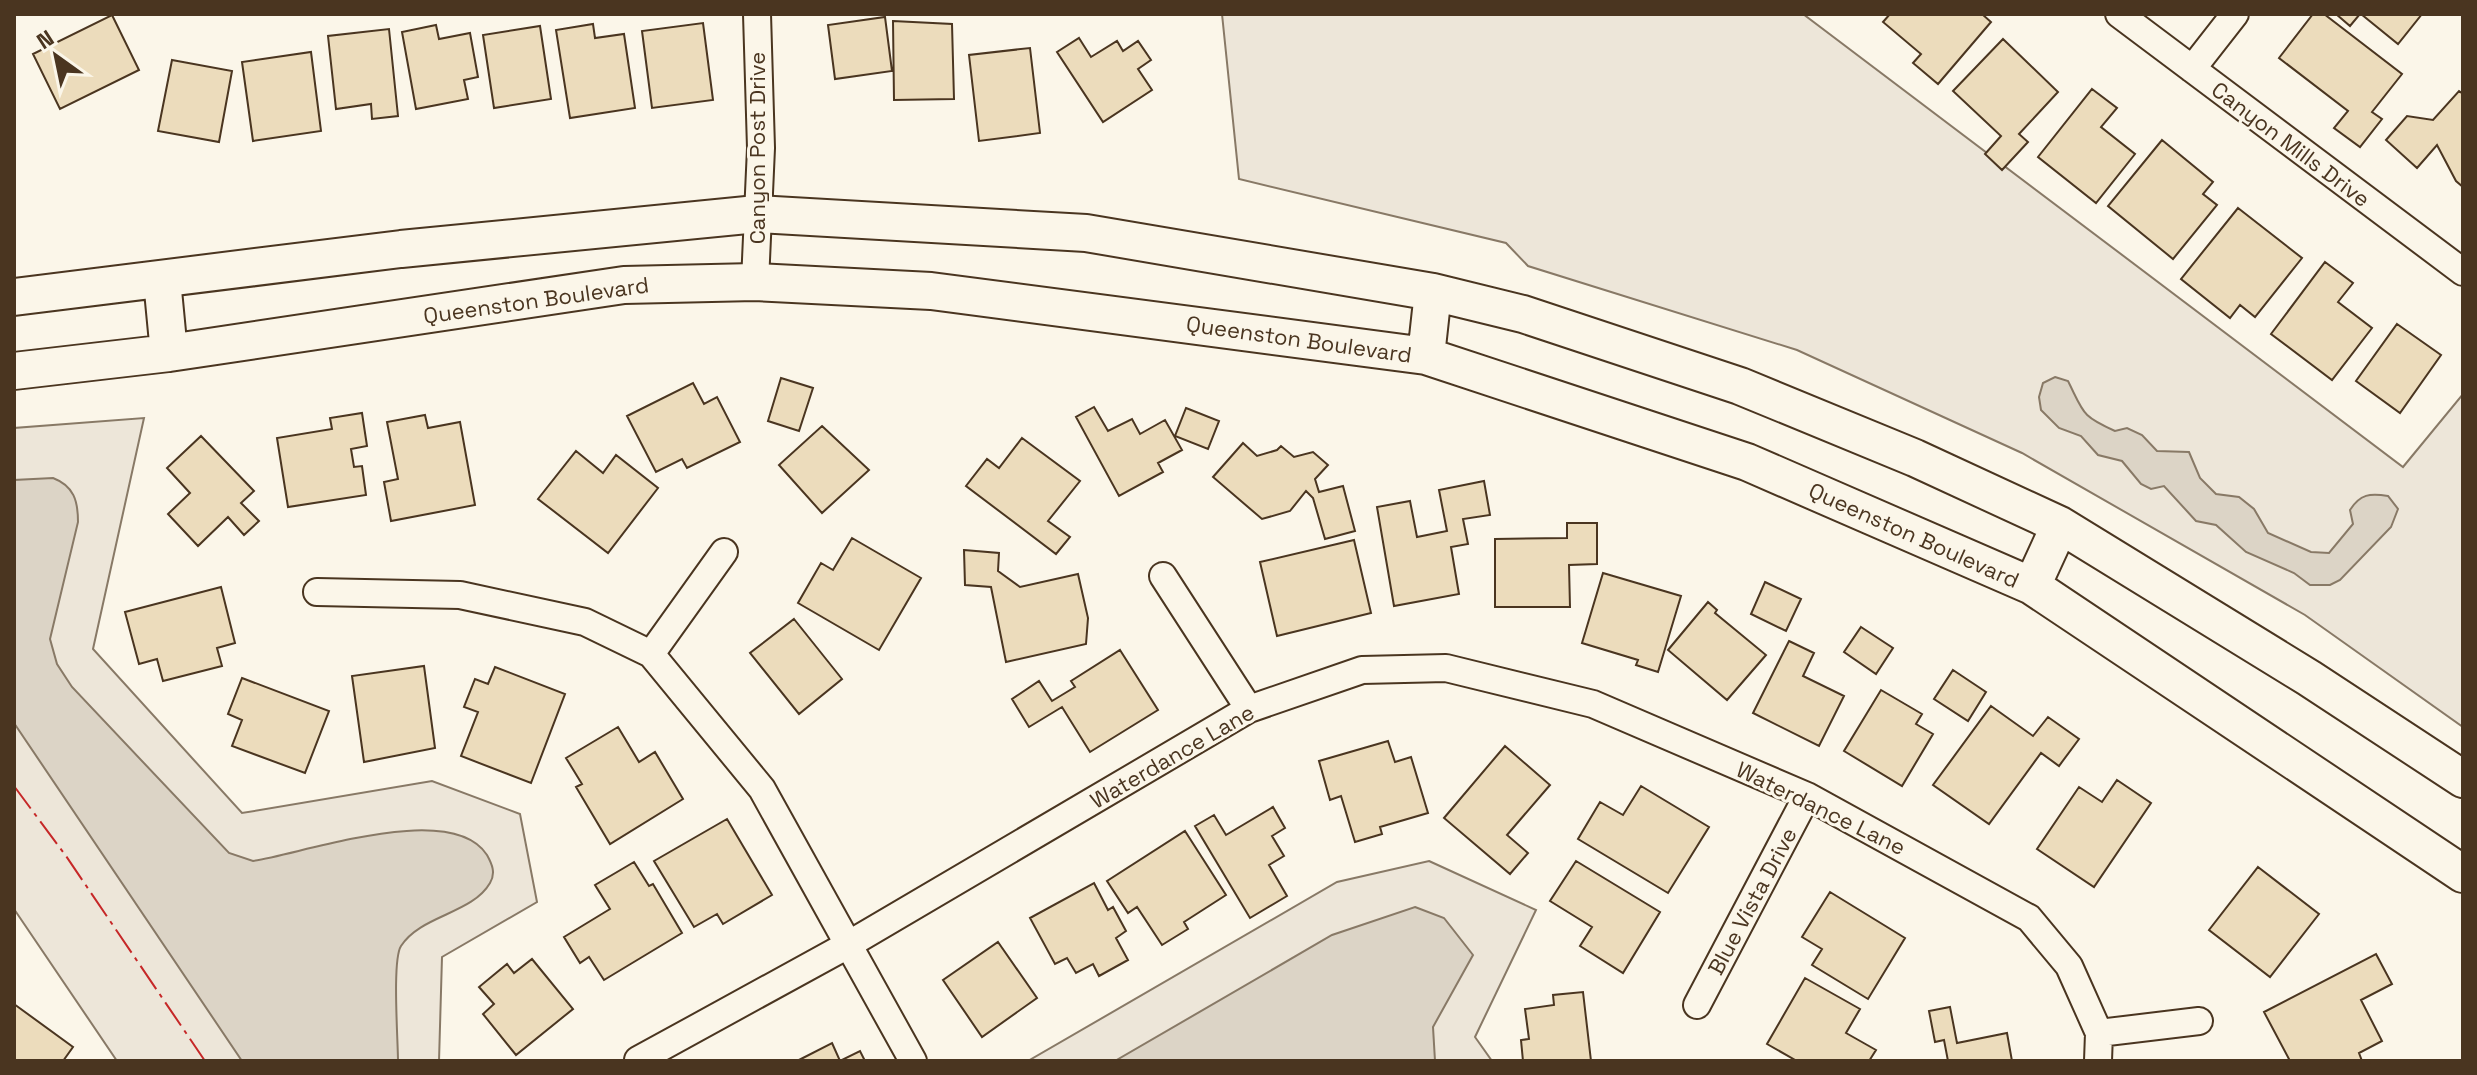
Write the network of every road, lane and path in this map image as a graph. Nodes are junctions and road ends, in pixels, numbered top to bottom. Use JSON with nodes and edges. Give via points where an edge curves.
{"nodes":[{"id":1,"x":757,"y":14,"type":"edge"},
{"id":2,"x":2119,"y":14,"type":"edge"},
{"id":3,"x":2235,"y":14,"type":"edge"},
{"id":4,"x":2192,"y":69,"type":"junction"},
{"id":5,"x":757,"y":214,"type":"junction"},
{"id":6,"x":2463,"y":272,"type":"edge"},
{"id":7,"x":162,"y":280,"type":"junction"},
{"id":8,"x":755,"y":282,"type":"junction"},
{"id":9,"x":1433,"y":292,"type":"junction"},
{"id":10,"x":14,"y":297,"type":"edge"},
{"id":11,"x":169,"y":353,"type":"junction"},
{"id":12,"x":1426,"y":356,"type":"junction"},
{"id":13,"x":14,"y":371,"type":"edge"},
{"id":14,"x":2060,"y":525,"type":"junction"},
{"id":15,"x":724,"y":552,"type":"dead end"},
{"id":16,"x":1163,"y":576,"type":"dead end"},
{"id":17,"x":2032,"y":586,"type":"junction"},
{"id":18,"x":317,"y":592,"type":"dead end"},
{"id":19,"x":651,"y":654,"type":"junction"},
{"id":20,"x":1249,"y":709,"type":"junction"},
{"id":21,"x":2463,"y":779,"type":"edge"},
{"id":22,"x":1807,"y":796,"type":"junction"},
{"id":23,"x":2463,"y":874,"type":"edge"},
{"id":24,"x":846,"y":946,"type":"junction"},
{"id":25,"x":1697,"y":1005,"type":"dead end"},
{"id":26,"x":2199,"y":1021,"type":"dead end"},
{"id":27,"x":2099,"y":1033,"type":"junction"},
{"id":28,"x":638,"y":1060,"type":"edge"},
{"id":29,"x":913,"y":1061,"type":"edge"},
{"id":30,"x":2098,"y":1061,"type":"edge"}],
"edges":[{"from":1,"to":5,"type":"street","name":"Canyon Post Drive"},
{"from":2,"to":4,"type":"street","name":"Canyon Mills Drive"},
{"from":3,"to":4,"type":"street"},
{"from":4,"to":6,"type":"street","name":"Canyon Mills Drive"},
{"from":5,"to":7,"type":"main road","via":[[401,249]]},
{"from":5,"to":8,"type":"street","name":"Canyon Post Drive"},
{"from":5,"to":9,"type":"main road","via":[[1086,233]]},
{"from":7,"to":10,"type":"main road"},
{"from":7,"to":11,"type":"main road"},
{"from":8,"to":11,"type":"main road","name":"Queenston Boulevard","via":[[624,285]]},
{"from":8,"to":12,"type":"main road","name":"Queenston Boulevard","via":[[931,291]]},
{"from":9,"to":12,"type":"main road"},
{"from":9,"to":14,"type":"main road","via":[[1523,314],[1740,386]]},
{"from":11,"to":13,"type":"main road","name":"Queenston Boulevard"},
{"from":12,"to":17,"type":"main road","name":"Queenston Boulevard","via":[[1747,462]]},
{"from":14,"to":17,"type":"main road"},
{"from":14,"to":21,"type":"main road"},
{"from":15,"to":19,"type":"street"},
{"from":16,"to":20,"type":"street"},
{"from":17,"to":23,"type":"main road","name":"Queenston Boulevard"},
{"from":18,"to":19,"type":"street","via":[[460,595],[585,622]]},
{"from":19,"to":24,"type":"street","via":[[762,789]]},
{"from":20,"to":22,"type":"street","name":"Waterdance Lane","via":[[1362,670],[1446,668],[1593,704]]},
{"from":20,"to":24,"type":"street","name":"Waterdance Lane"},
{"from":22,"to":25,"type":"street","name":"Blue Vista Drive"},
{"from":22,"to":27,"type":"street","name":"Waterdance Lane","via":[[2029,918],[2069,966]]},
{"from":24,"to":28,"type":"street","name":"Waterdance Lane"},
{"from":24,"to":29,"type":"street"},
{"from":26,"to":27,"type":"street"},
{"from":27,"to":30,"type":"street","name":"Waterdance Lane"}]}
